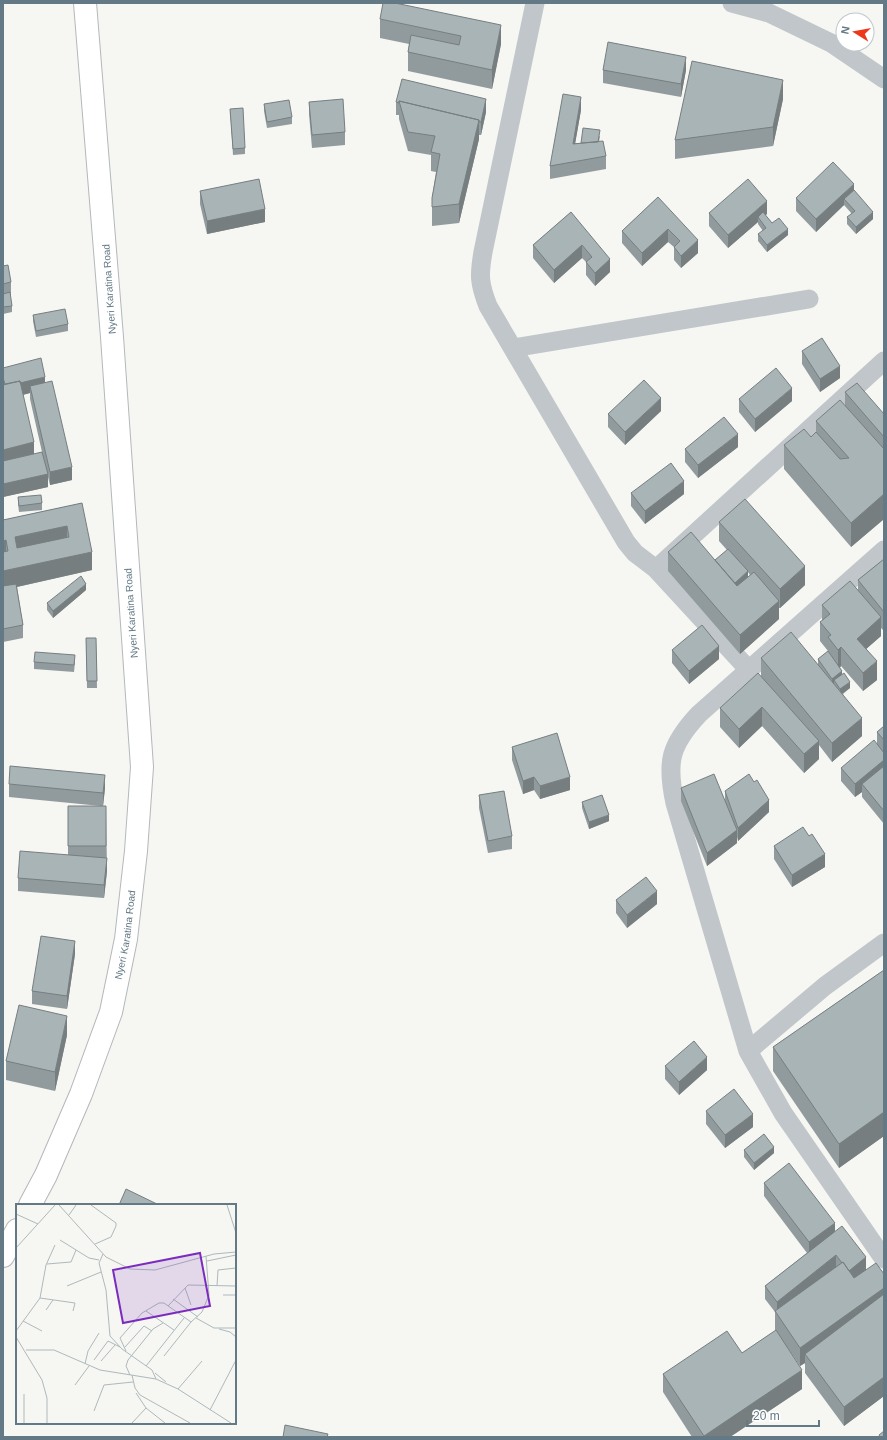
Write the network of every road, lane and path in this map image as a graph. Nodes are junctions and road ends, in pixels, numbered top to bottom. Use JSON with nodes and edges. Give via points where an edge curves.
{"nodes":[{"id":1,"x":85,"y":3,"type":"edge"},
{"id":2,"x":535,"y":3,"type":"edge"},
{"id":3,"x":732,"y":3,"type":"edge"},
{"id":4,"x":884,"y":79,"type":"edge"},
{"id":5,"x":809,"y":298,"type":"dead end"},
{"id":6,"x":513,"y":348,"type":"junction"},
{"id":7,"x":884,"y":361,"type":"edge"},
{"id":8,"x":884,"y":550,"type":"edge"},
{"id":9,"x":656,"y":569,"type":"junction"},
{"id":10,"x":749,"y":670,"type":"junction"},
{"id":11,"x":884,"y":943,"type":"edge"},
{"id":12,"x":748,"y":1051,"type":"junction"},
{"id":13,"x":31,"y":1204,"type":"edge"},
{"id":14,"x":16,"y":1232,"type":"edge"},
{"id":15,"x":3,"y":1256,"type":"edge"},
{"id":16,"x":884,"y":1259,"type":"edge"}],
"edges":[{"from":1,"to":13,"type":"highway","name":"Nyeri Karatina Road","via":[[111,322],[142,767],[126,939],[111,1012],[81,1094]]},
{"from":2,"to":6,"type":"street","via":[[480,271],[481,287],[488,306]]},
{"from":3,"to":4,"type":"street","via":[[769,13],[831,43]]},
{"from":5,"to":6,"type":"street"},
{"from":6,"to":9,"type":"street","via":[[626,542],[635,553]]},
{"from":7,"to":9,"type":"street"},
{"from":8,"to":10,"type":"street"},
{"from":9,"to":10,"type":"street"},
{"from":10,"to":12,"type":"street","via":[[686,728],[670,762],[670,779],[675,803]]},
{"from":11,"to":12,"type":"street","via":[[825,986]]},
{"from":12,"to":16,"type":"street","via":[[783,1113]]},
{"from":14,"to":15,"type":"highway"}]}
